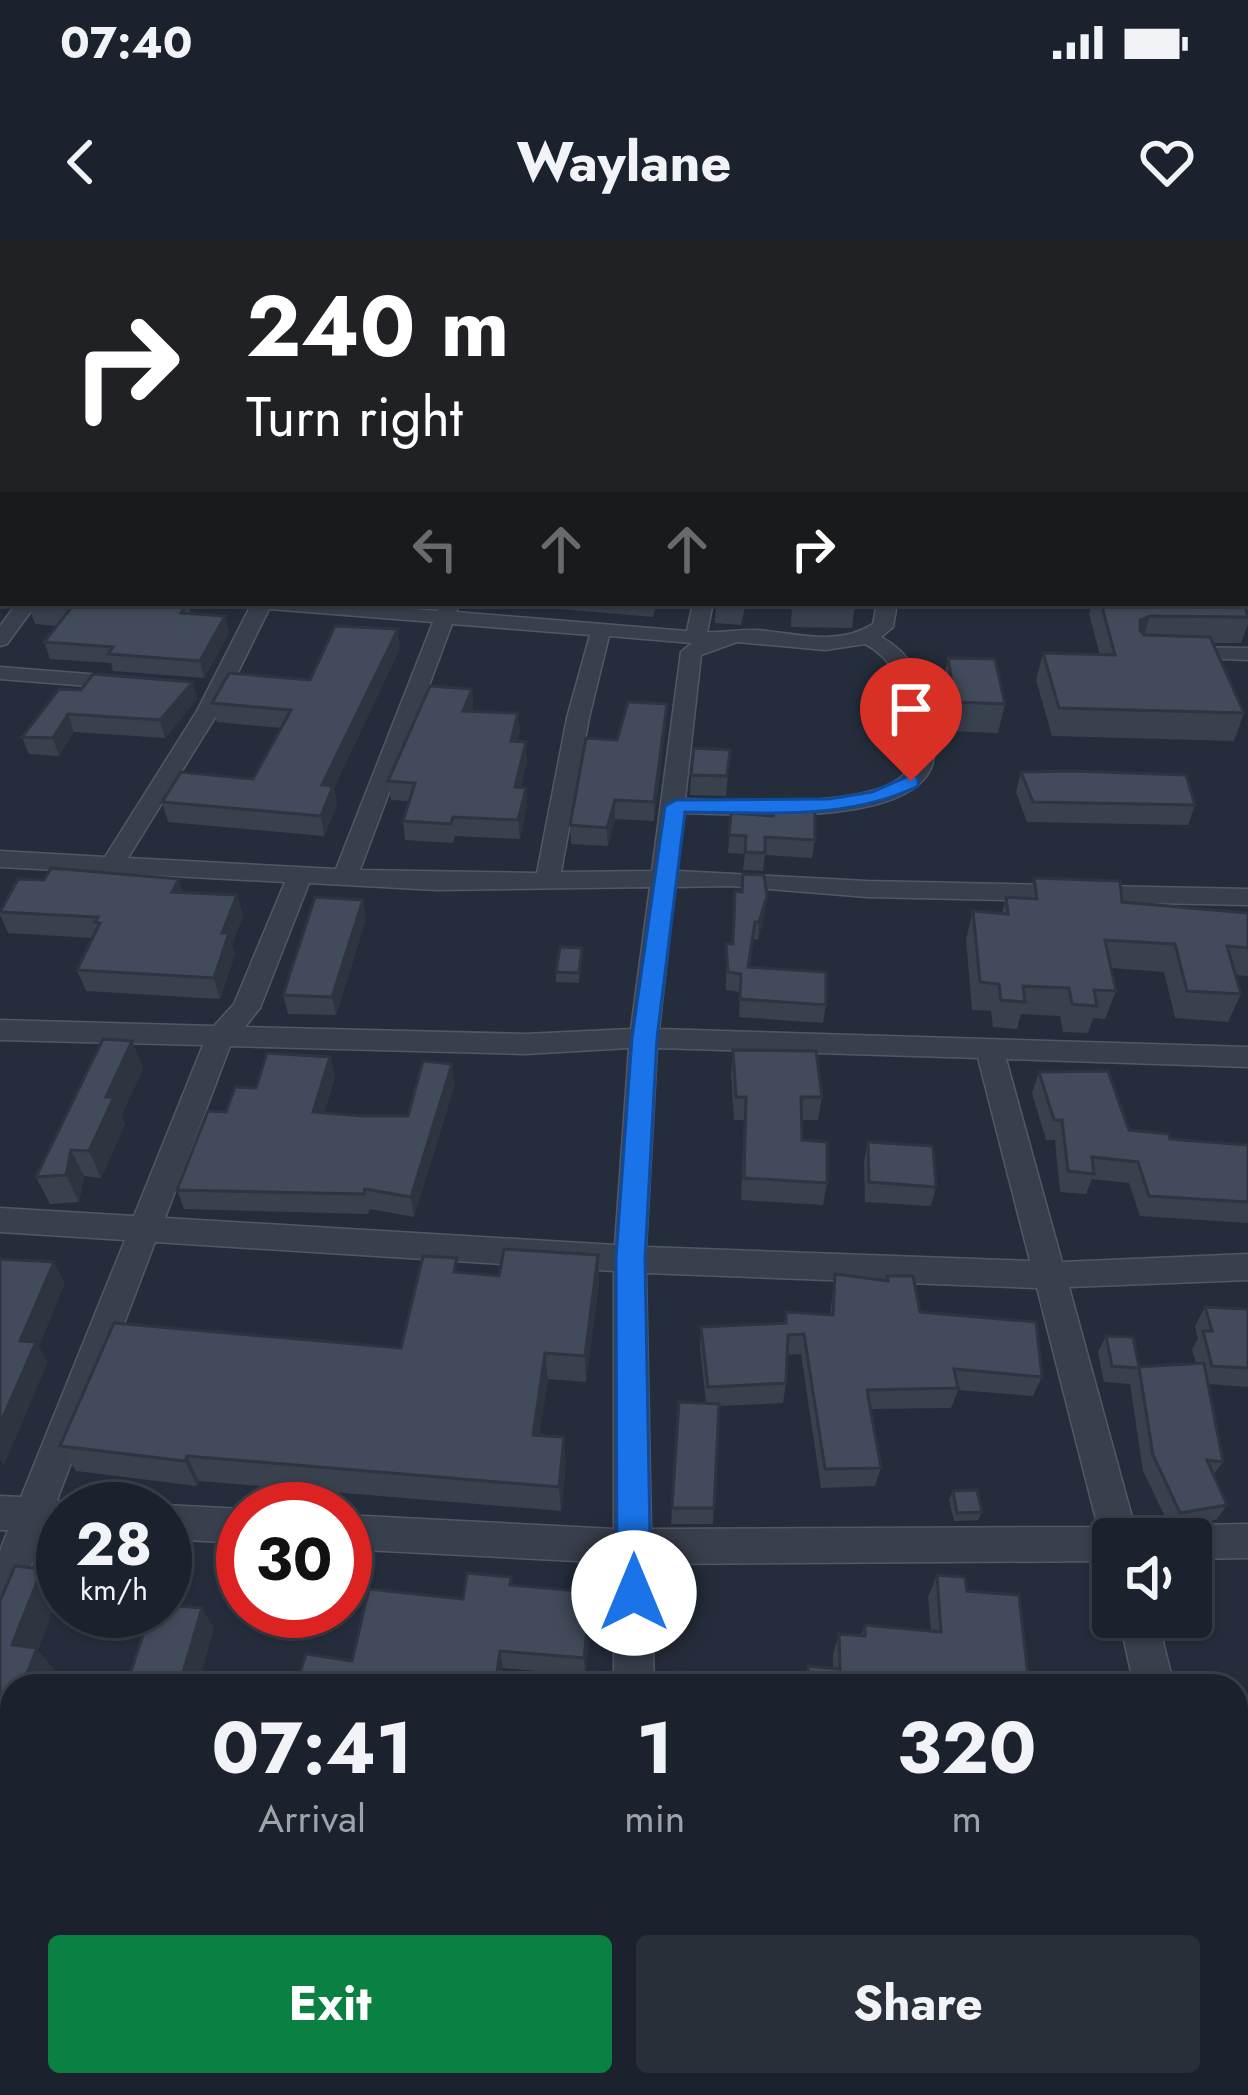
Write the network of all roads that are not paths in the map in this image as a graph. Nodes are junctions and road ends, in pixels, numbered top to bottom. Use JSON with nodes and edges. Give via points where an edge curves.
{"nodes":[{"id":1,"x":24,"y":606,"type":"edge"},
{"id":2,"x":263,"y":606,"type":"edge"},
{"id":3,"x":343,"y":606,"type":"edge"},
{"id":4,"x":703,"y":606,"type":"edge"},
{"id":5,"x":887,"y":606,"type":"edge"},
{"id":6,"x":448,"y":610,"type":"edge"},
{"id":7,"x":601,"y":629,"type":"junction"},
{"id":8,"x":4,"y":630,"type":"edge"},
{"id":9,"x":706,"y":638,"type":"junction"},
{"id":10,"x":869,"y":639,"type":"junction"},
{"id":11,"x":1164,"y":653,"type":"edge"},
{"id":12,"x":1248,"y":653,"type":"edge"},
{"id":13,"x":0,"y":673,"type":"edge"},
{"id":14,"x":153,"y":685,"type":"edge"},
{"id":15,"x":676,"y":806,"type":"junction"},
{"id":16,"x":0,"y":860,"type":"edge"},
{"id":17,"x":112,"y":865,"type":"junction"},
{"id":18,"x":300,"y":875,"type":"junction"},
{"id":19,"x":345,"y":878,"type":"junction"},
{"id":20,"x":548,"y":878,"type":"junction"},
{"id":21,"x":667,"y":879,"type":"junction"},
{"id":22,"x":1248,"y":897,"type":"edge"},
{"id":23,"x":0,"y":1030,"type":"edge"},
{"id":24,"x":220,"y":1037,"type":"junction"},
{"id":25,"x":644,"y":1038,"type":"junction"},
{"id":26,"x":989,"y":1051,"type":"junction"},
{"id":27,"x":1248,"y":1058,"type":"edge"},
{"id":28,"x":0,"y":1220,"type":"edge"},
{"id":29,"x":146,"y":1226,"type":"junction"},
{"id":30,"x":630,"y":1258,"type":"junction"},
{"id":31,"x":1248,"y":1267,"type":"edge"},
{"id":32,"x":1052,"y":1275,"type":"junction"},
{"id":33,"x":31,"y":1515,"type":"edge"},
{"id":34,"x":1111,"y":1518,"type":"edge"},
{"id":35,"x":372,"y":1533,"type":"edge"},
{"id":36,"x":1092,"y":1541,"type":"edge"},
{"id":37,"x":1248,"y":1541,"type":"edge"},
{"id":38,"x":1212,"y":1542,"type":"edge"},
{"id":39,"x":634,"y":1546,"type":"junction"},
{"id":40,"x":0,"y":1598,"type":"edge"},
{"id":41,"x":1143,"y":1638,"type":"edge"},
{"id":42,"x":634,"y":1674,"type":"edge"},
{"id":43,"x":1151,"y":1674,"type":"edge"}],
"edges":[{"from":1,"to":8,"type":"street"},
{"from":2,"to":17,"type":"street"},
{"from":3,"to":6,"type":"street"},
{"from":4,"to":9,"type":"street"},
{"from":5,"to":10,"type":"street","via":[[884,628]]},
{"from":6,"to":7,"type":"street"},
{"from":6,"to":19,"type":"street"},
{"from":7,"to":9,"type":"street"},
{"from":7,"to":20,"type":"street"},
{"from":9,"to":10,"type":"street"},
{"from":9,"to":15,"type":"street","via":[[691,652]]},
{"from":10,"to":15,"type":"street","via":[[909,670],[925,751],[911,781],[878,797],[829,805]]},
{"from":11,"to":12,"type":"street"},
{"from":13,"to":14,"type":"street"},
{"from":15,"to":21,"type":"street"},
{"from":16,"to":17,"type":"street"},
{"from":17,"to":18,"type":"street"},
{"from":18,"to":19,"type":"street"},
{"from":18,"to":24,"type":"street","via":[[246,1008]]},
{"from":19,"to":20,"type":"street"},
{"from":20,"to":21,"type":"street"},
{"from":21,"to":22,"type":"street"},
{"from":21,"to":25,"type":"street"},
{"from":23,"to":24,"type":"street"},
{"from":24,"to":25,"type":"street","via":[[525,1044]]},
{"from":24,"to":29,"type":"street"},
{"from":25,"to":26,"type":"street"},
{"from":25,"to":30,"type":"street"},
{"from":26,"to":27,"type":"street"},
{"from":26,"to":32,"type":"street"},
{"from":28,"to":29,"type":"street"},
{"from":29,"to":30,"type":"street"},
{"from":29,"to":33,"type":"street"},
{"from":30,"to":32,"type":"street"},
{"from":30,"to":39,"type":"street"},
{"from":31,"to":32,"type":"street"},
{"from":32,"to":34,"type":"street"},
{"from":33,"to":40,"type":"street"},
{"from":35,"to":39,"type":"street"},
{"from":36,"to":39,"type":"street"},
{"from":37,"to":38,"type":"street"},
{"from":39,"to":42,"type":"street"},
{"from":41,"to":43,"type":"street"}]}
